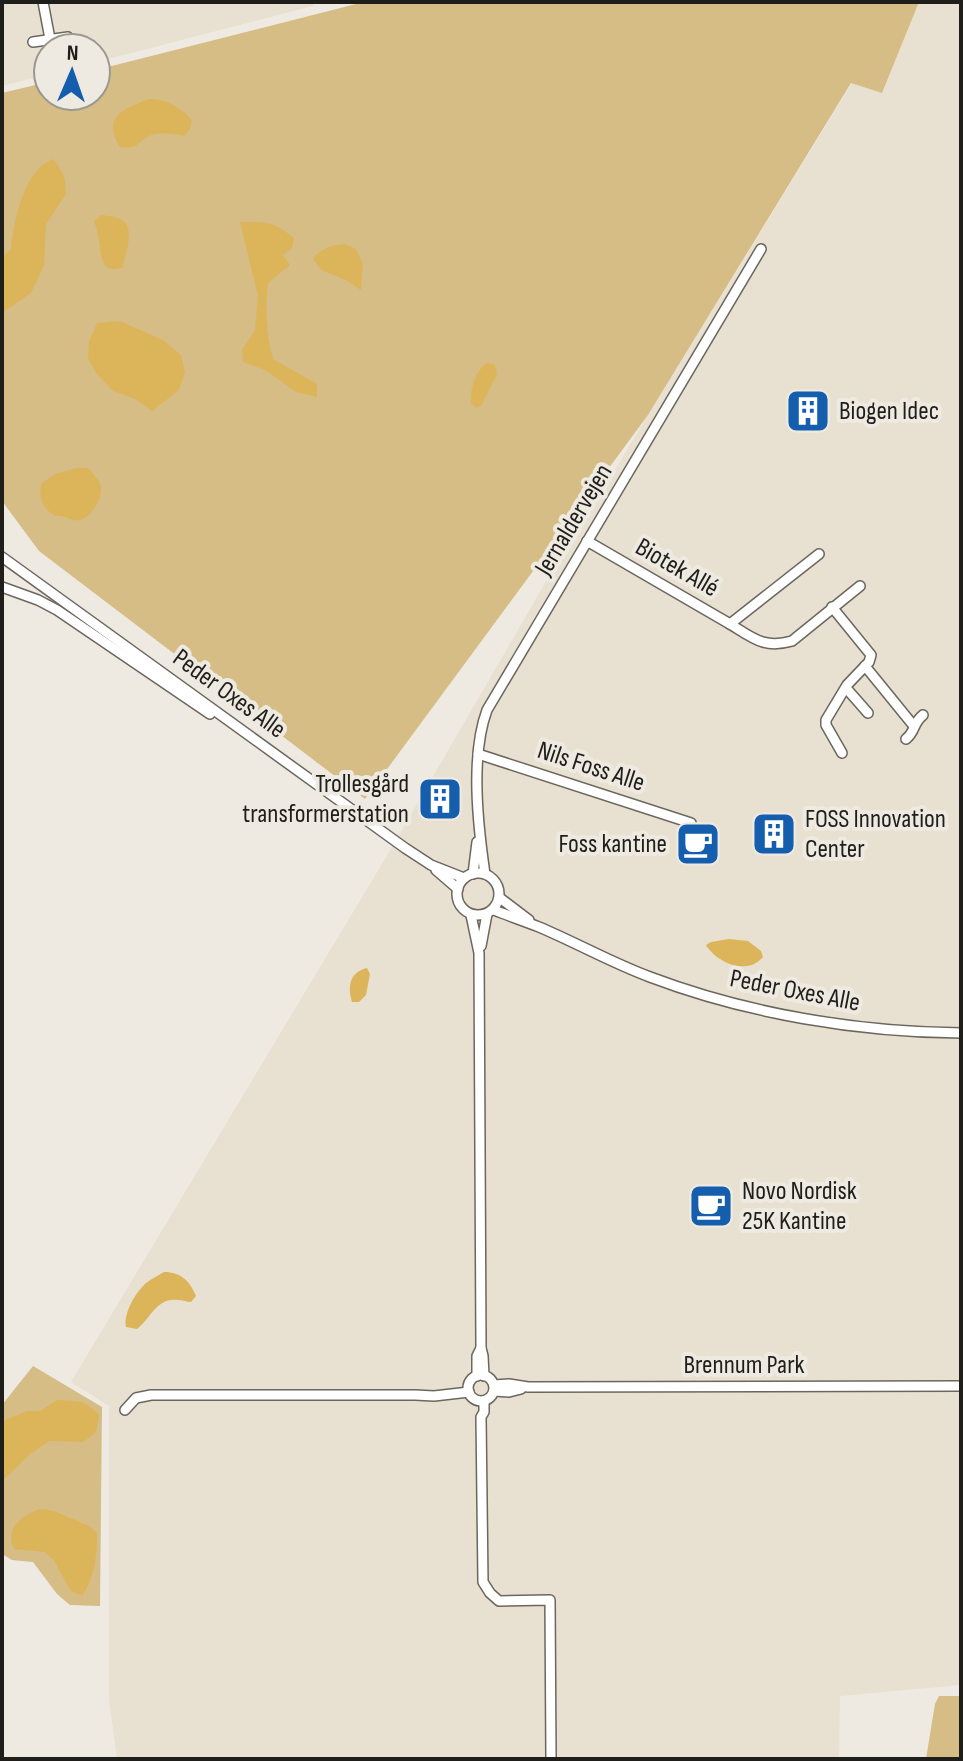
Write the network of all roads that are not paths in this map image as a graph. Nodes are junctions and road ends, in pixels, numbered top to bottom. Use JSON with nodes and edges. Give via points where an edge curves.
{"nodes":[{"id":1,"x":43,"y":2,"type":"edge"},
{"id":2,"x":49,"y":32,"type":"edge"},
{"id":3,"x":761,"y":249,"type":"dead end"},
{"id":4,"x":587,"y":541,"type":"junction"},
{"id":5,"x":819,"y":554,"type":"dead end"},
{"id":6,"x":2,"y":557,"type":"edge"},
{"id":7,"x":860,"y":586,"type":"dead end"},
{"id":8,"x":2,"y":587,"type":"edge"},
{"id":9,"x":832,"y":607,"type":"junction"},
{"id":10,"x":730,"y":624,"type":"junction"},
{"id":11,"x":865,"y":666,"type":"junction"},
{"id":12,"x":846,"y":688,"type":"junction"},
{"id":13,"x":868,"y":713,"type":"dead end"},
{"id":14,"x":923,"y":715,"type":"dead end"},
{"id":15,"x":913,"y":725,"type":"junction"},
{"id":16,"x":249,"y":736,"type":"junction"},
{"id":17,"x":906,"y":739,"type":"dead end"},
{"id":18,"x":842,"y":753,"type":"dead end"},
{"id":19,"x":478,"y":754,"type":"junction"},
{"id":20,"x":691,"y":823,"type":"dead end"},
{"id":21,"x":478,"y":831,"type":"junction"},
{"id":22,"x":431,"y":865,"type":"junction"},
{"id":23,"x":485,"y":874,"type":"junction"},
{"id":24,"x":469,"y":876,"type":"junction"},
{"id":25,"x":458,"y":889,"type":"junction"},
{"id":26,"x":500,"y":898,"type":"junction"},
{"id":27,"x":490,"y":912,"type":"junction"},
{"id":28,"x":471,"y":915,"type":"junction"},
{"id":29,"x":538,"y":927,"type":"junction"},
{"id":30,"x":479,"y":953,"type":"junction"},
{"id":31,"x":961,"y":1033,"type":"edge"},
{"id":32,"x":480,"y":1376,"type":"junction"},
{"id":33,"x":961,"y":1386,"type":"edge"},
{"id":34,"x":494,"y":1388,"type":"junction"},
{"id":35,"x":475,"y":1395,"type":"junction"},
{"id":36,"x":125,"y":1410,"type":"dead end"},
{"id":37,"x":551,"y":1759,"type":"edge"}],
"edges":[{"from":1,"to":2,"type":"street"},
{"from":3,"to":4,"type":"street","name":"Jernaldervejen"},
{"from":4,"to":10,"type":"street","name":"Biotek Allé"},
{"from":4,"to":19,"type":"street","name":"Jernaldervejen","via":[[487,710]]},
{"from":5,"to":10,"type":"street","name":"Biotek Allé"},
{"from":6,"to":16,"type":"street","name":"Peder Oxes Alle"},
{"from":7,"to":9,"type":"street"},
{"from":8,"to":16,"type":"street","via":[[57,610]]},
{"from":9,"to":10,"type":"street","via":[[792,641],[781,644],[763,643]]},
{"from":9,"to":11,"type":"street","via":[[870,654]]},
{"from":11,"to":12,"type":"street"},
{"from":11,"to":15,"type":"street"},
{"from":12,"to":13,"type":"street"},
{"from":12,"to":18,"type":"street","via":[[826,720]]},
{"from":14,"to":15,"type":"street"},
{"from":15,"to":17,"type":"street"},
{"from":16,"to":22,"type":"street","name":"Peder Oxes Alle"},
{"from":19,"to":20,"type":"street","name":"Nils Foss Alle"},
{"from":19,"to":21,"type":"street","name":"Jernaldervejen"},
{"from":21,"to":23,"type":"street","name":"Jernaldervejen"},
{"from":21,"to":24,"type":"street","name":"Jernaldervejen"},
{"from":22,"to":24,"type":"street","name":"Peder Oxes Alle"},
{"from":22,"to":25,"type":"street","name":"Peder Oxes Alle"},
{"from":23,"to":24,"type":"street"},
{"from":23,"to":26,"type":"street","via":[[497,883]]},
{"from":24,"to":25,"type":"street"},
{"from":25,"to":28,"type":"street","via":[[459,904]]},
{"from":26,"to":27,"type":"street"},
{"from":26,"to":29,"type":"street","name":"Peder Oxes Alle"},
{"from":27,"to":28,"type":"street"},
{"from":27,"to":29,"type":"street","name":"Peder Oxes Alle"},
{"from":27,"to":30,"type":"street"},
{"from":28,"to":30,"type":"street"},
{"from":29,"to":31,"type":"street","name":"Peder Oxes Alle","via":[[648,977],[703,995],[864,1027]]},
{"from":30,"to":32,"type":"street"},
{"from":32,"to":34,"type":"street","via":[[491,1380]]},
{"from":32,"to":35,"type":"street","via":[[473,1378]]},
{"from":33,"to":34,"type":"street","name":"Brennum Park"},
{"from":34,"to":35,"type":"street","via":[[490,1397]]},
{"from":35,"to":36,"type":"street","via":[[151,1395],[136,1398]]},
{"from":35,"to":37,"type":"street","via":[[481,1417],[483,1582],[499,1601],[550,1600]]}]}
